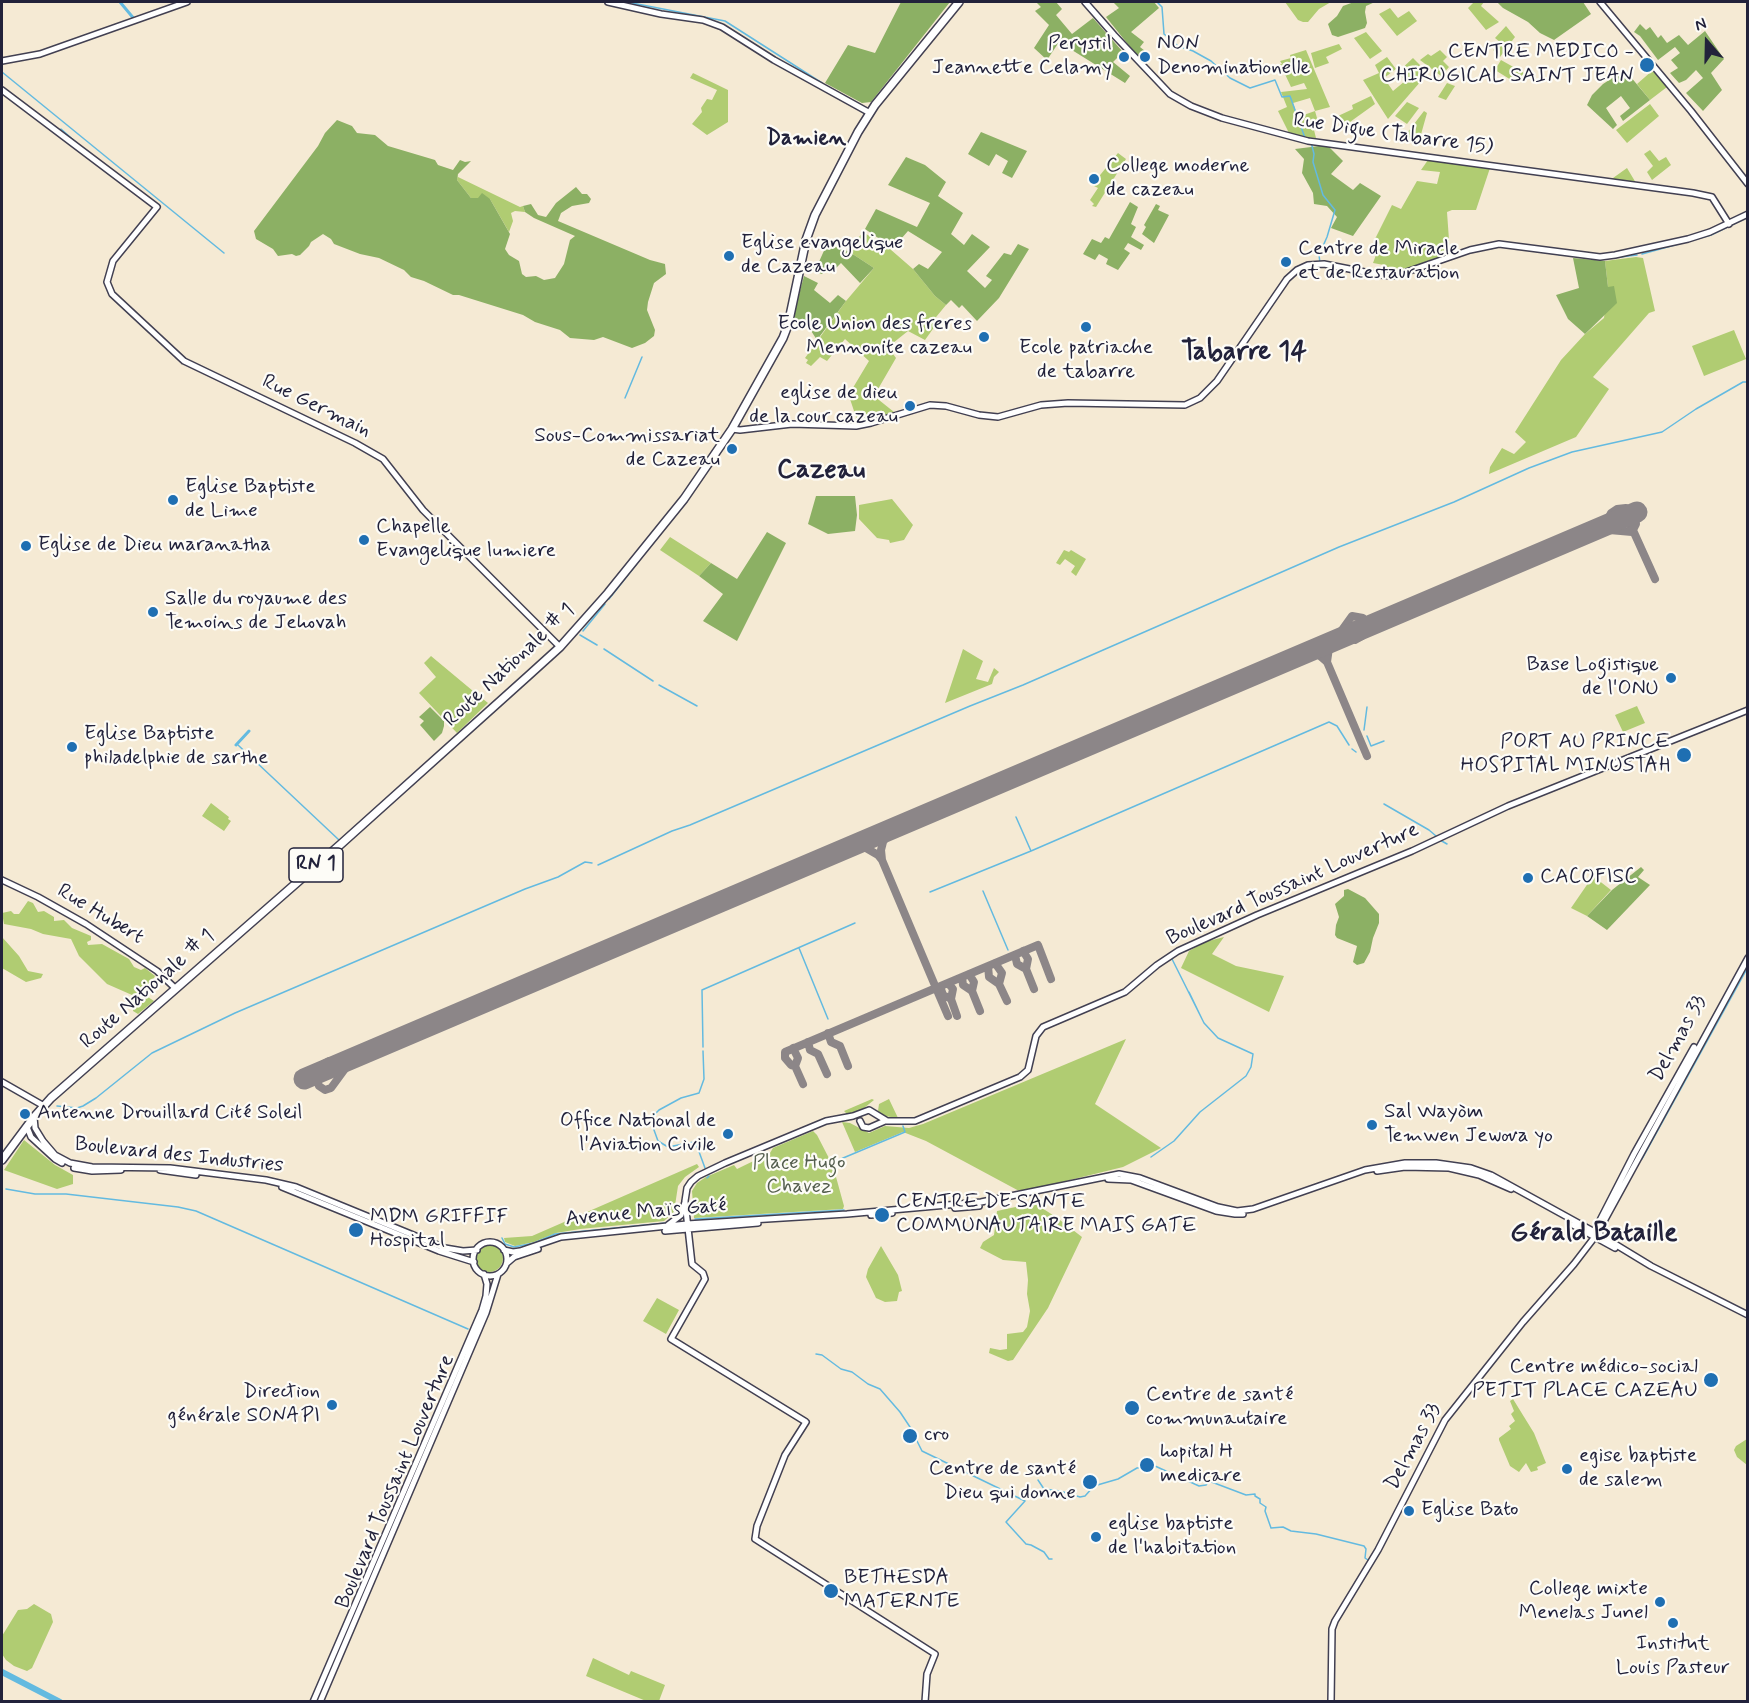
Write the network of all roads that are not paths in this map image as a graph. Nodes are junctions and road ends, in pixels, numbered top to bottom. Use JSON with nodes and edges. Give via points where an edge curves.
{"nodes":[{"id":1,"x":187,"y":2,"type":"edge"},
{"id":2,"x":608,"y":2,"type":"edge"},
{"id":3,"x":959,"y":2,"type":"edge"},
{"id":4,"x":1085,"y":2,"type":"edge"},
{"id":5,"x":1600,"y":2,"type":"edge"},
{"id":6,"x":2,"y":60,"type":"edge"},
{"id":7,"x":2,"y":90,"type":"edge"},
{"id":8,"x":870,"y":113,"type":"junction"},
{"id":9,"x":1748,"y":184,"type":"edge"},
{"id":10,"x":1748,"y":214,"type":"edge"},
{"id":11,"x":1729,"y":224,"type":"junction"},
{"id":12,"x":732,"y":429,"type":"junction"},
{"id":13,"x":560,"y":647,"type":"junction"},
{"id":14,"x":1748,"y":710,"type":"edge"},
{"id":15,"x":2,"y":880,"type":"edge"},
{"id":16,"x":1748,"y":951,"type":"edge"},
{"id":17,"x":1748,"y":958,"type":"edge"},
{"id":18,"x":176,"y":987,"type":"junction"},
{"id":19,"x":2,"y":1082,"type":"edge"},
{"id":20,"x":44,"y":1105,"type":"junction"},
{"id":21,"x":862,"y":1113,"type":"junction"},
{"id":22,"x":877,"y":1116,"type":"junction"},
{"id":23,"x":34,"y":1117,"type":"junction"},
{"id":24,"x":847,"y":1117,"type":"junction"},
{"id":25,"x":860,"y":1121,"type":"junction"},
{"id":26,"x":887,"y":1121,"type":"junction"},
{"id":27,"x":875,"y":1125,"type":"junction"},
{"id":28,"x":27,"y":1127,"type":"junction"},
{"id":29,"x":2,"y":1160,"type":"edge"},
{"id":30,"x":685,"y":1201,"type":"junction"},
{"id":31,"x":687,"y":1226,"type":"junction"},
{"id":32,"x":663,"y":1227,"type":"junction"},
{"id":33,"x":1594,"y":1236,"type":"junction"},
{"id":34,"x":477,"y":1250,"type":"junction"},
{"id":35,"x":504,"y":1250,"type":"junction"},
{"id":36,"x":474,"y":1262,"type":"junction"},
{"id":37,"x":507,"y":1263,"type":"junction"},
{"id":38,"x":498,"y":1274,"type":"junction"},
{"id":39,"x":484,"y":1275,"type":"junction"},
{"id":40,"x":1748,"y":1317,"type":"edge"},
{"id":41,"x":313,"y":1701,"type":"edge"},
{"id":42,"x":320,"y":1701,"type":"edge"},
{"id":43,"x":925,"y":1701,"type":"edge"},
{"id":44,"x":1331,"y":1701,"type":"edge"}],
"edges":[{"from":1,"to":6,"type":"main road","via":[[40,54]]},
{"from":2,"to":8,"type":"main road","via":[[722,27]]},
{"from":3,"to":8,"type":"main road","name":"Route Nationale # 1","number":"RN 1"},
{"from":4,"to":11,"type":"main road","name":"Rue Digue (Tabarre 15)","via":[[1170,94],[1222,118],[1305,140],[1694,193],[1712,197]]},
{"from":5,"to":9,"type":"main road"},
{"from":7,"to":13,"type":"main road","name":"Rue Germain","via":[[157,207],[113,261],[107,282],[112,294],[184,361],[383,459],[423,510]]},
{"from":8,"to":12,"type":"main road","name":"Route Nationale # 1","number":"RN 1","via":[[815,215],[788,325]]},
{"from":10,"to":11,"type":"main road"},
{"from":11,"to":12,"type":"main road","via":[[1688,239],[1600,257],[1499,244],[1395,276],[1324,264],[1303,267],[1287,279],[1217,381],[1200,398],[1185,405],[1068,403],[1041,405],[998,417],[930,405],[856,426],[792,424]]},
{"from":12,"to":13,"type":"main road","name":"Route Nationale # 1","number":"RN 1","via":[[669,518]]},
{"from":13,"to":18,"type":"main road","name":"Route Nationale # 1","number":"RN 1"},
{"from":14,"to":26,"type":"main road","name":"Boulevard Toussaint Louverture","via":[[1508,806],[1184,948],[1125,992],[1043,1027],[1036,1036],[1028,1070],[1020,1077],[926,1118]]},
{"from":15,"to":18,"type":"main road","name":"Rue Hubert","via":[[96,930],[158,970]]},
{"from":16,"to":33,"type":"main road","name":"Delmas 33","via":[[1634,1154]]},
{"from":17,"to":33,"type":"main road","name":"Delmas 33"},
{"from":18,"to":20,"type":"main road","name":"Route Nationale # 1","number":"RN 1"},
{"from":19,"to":20,"type":"main road"},
{"from":20,"to":23,"type":"main road","name":"Route Nationale # 1","number":"RN 1"},
{"from":21,"to":22,"type":"main road","via":[[869,1110]]},
{"from":21,"to":24,"type":"main road"},
{"from":21,"to":25,"type":"main road"},
{"from":22,"to":26,"type":"main road","name":"Boulevard Toussaint Louverture"},
{"from":22,"to":27,"type":"main road"},
{"from":23,"to":28,"type":"main road","name":"Route Nationale # 1","number":"RN 1"},
{"from":23,"to":34,"type":"main road","name":"Boulevard des Industries","via":[[43,1141],[55,1155],[70,1163],[170,1168],[274,1182],[296,1187],[445,1248]]},
{"from":24,"to":25,"type":"main road"},
{"from":24,"to":30,"type":"main road","via":[[826,1121],[698,1176],[687,1188]]},
{"from":25,"to":27,"type":"main road","via":[[866,1128]]},
{"from":26,"to":27,"type":"main road","name":"Boulevard Toussaint Louverture"},
{"from":28,"to":29,"type":"main road","name":"Route Nationale # 1","number":"RN 1"},
{"from":28,"to":36,"type":"main road","name":"Boulevard des Industries","via":[[31,1137],[55,1159],[74,1168],[157,1170],[282,1187]]},
{"from":30,"to":31,"type":"main road"},
{"from":30,"to":32,"type":"main road","via":[[677,1220]]},
{"from":31,"to":32,"type":"main road","name":"Avenue Maïs Gaté"},
{"from":31,"to":33,"type":"main road","name":"Avenue Maïs Gaté","via":[[981,1202],[1119,1174],[1237,1211],[1270,1204],[1365,1170],[1416,1162],[1451,1164],[1491,1175]]},
{"from":31,"to":37,"type":"main road","name":"Avenue Maïs Gaté","via":[[561,1241]]},
{"from":31,"to":43,"type":"main road","via":[[692,1264],[705,1279],[671,1339],[806,1422],[785,1455],[755,1539],[934,1654],[927,1674]]},
{"from":32,"to":35,"type":"main road","name":"Avenue Maïs Gaté","via":[[561,1237],[520,1251]]},
{"from":33,"to":40,"type":"main road","name":"Avenue Maïs Gaté"},
{"from":33,"to":44,"type":"main road","name":"Delmas 33","via":[[1444,1420],[1378,1550],[1335,1621]]},
{"from":34,"to":35,"type":"main road","via":[[490,1242]]},
{"from":34,"to":36,"type":"main road"},
{"from":35,"to":37,"type":"main road"},
{"from":36,"to":39,"type":"main road"},
{"from":37,"to":38,"type":"main road"},
{"from":38,"to":39,"type":"main road"},
{"from":38,"to":42,"type":"main road","name":"Boulevard Toussaint Louverture","via":[[482,1323]]},
{"from":39,"to":41,"type":"main road","name":"Boulevard Toussaint Louverture","via":[[487,1284],[482,1310]]}]}
